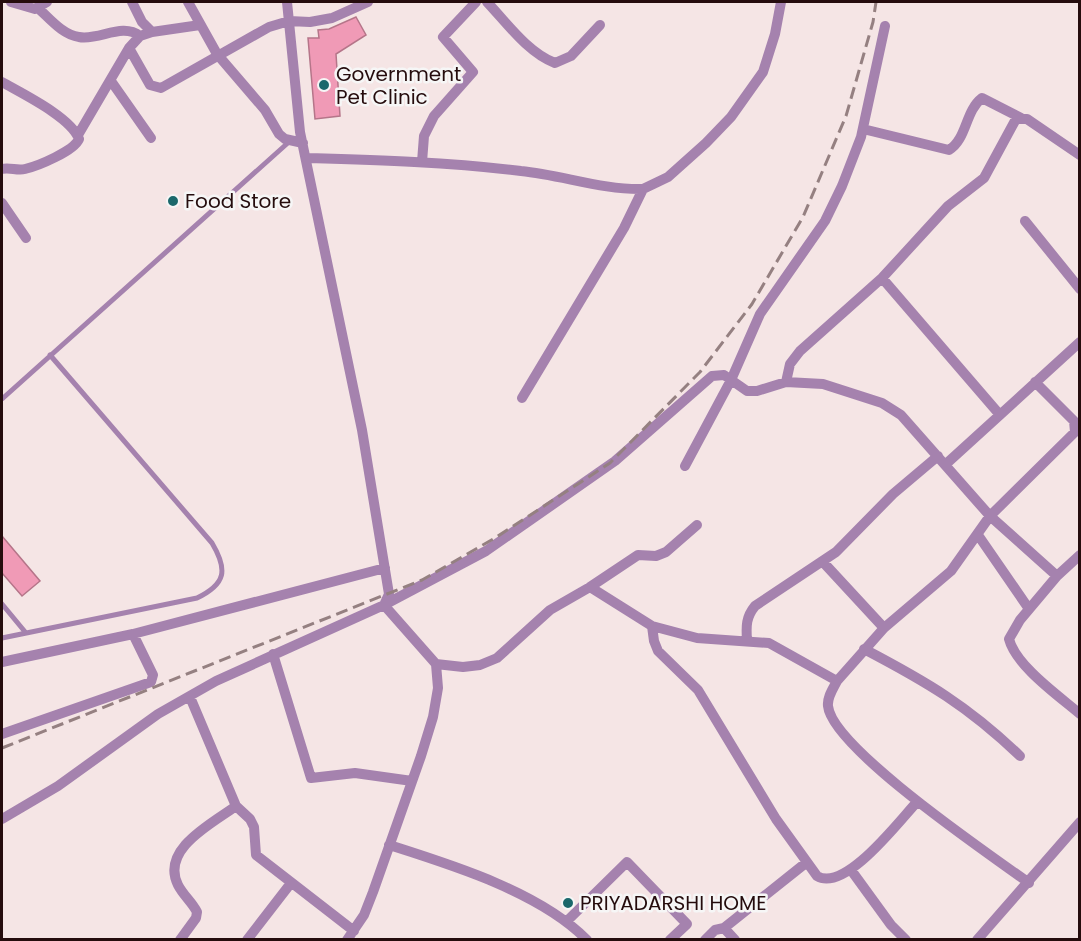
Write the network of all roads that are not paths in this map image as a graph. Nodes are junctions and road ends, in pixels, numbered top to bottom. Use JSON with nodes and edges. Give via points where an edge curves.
{"nodes":[{"id":1,"x":10,"y":2,"type":"edge"},
{"id":2,"x":132,"y":2,"type":"edge"},
{"id":3,"x":188,"y":2,"type":"edge"},
{"id":4,"x":287,"y":2,"type":"edge"},
{"id":5,"x":368,"y":2,"type":"edge"},
{"id":6,"x":476,"y":2,"type":"edge"},
{"id":7,"x":487,"y":2,"type":"edge"},
{"id":8,"x":781,"y":2,"type":"edge"},
{"id":9,"x":43,"y":5,"type":"edge"},
{"id":10,"x":289,"y":21,"type":"junction"},
{"id":11,"x":600,"y":25,"type":"dead end"},
{"id":12,"x":200,"y":26,"type":"junction"},
{"id":13,"x":885,"y":26,"type":"dead end"},
{"id":14,"x":152,"y":32,"type":"junction"},
{"id":15,"x":140,"y":36,"type":"junction"},
{"id":16,"x":129,"y":48,"type":"junction"},
{"id":17,"x":217,"y":54,"type":"junction"},
{"id":18,"x":111,"y":81,"type":"junction"},
{"id":19,"x":2,"y":82,"type":"edge"},
{"id":20,"x":1022,"y":118,"type":"junction"},
{"id":21,"x":863,"y":129,"type":"junction"},
{"id":22,"x":78,"y":135,"type":"junction"},
{"id":23,"x":151,"y":138,"type":"dead end"},
{"id":24,"x":290,"y":141,"type":"junction"},
{"id":25,"x":303,"y":143,"type":"junction"},
{"id":26,"x":1080,"y":155,"type":"edge"},
{"id":27,"x":307,"y":158,"type":"junction"},
{"id":28,"x":422,"y":162,"type":"junction"},
{"id":29,"x":2,"y":169,"type":"edge"},
{"id":30,"x":643,"y":189,"type":"junction"},
{"id":31,"x":2,"y":202,"type":"edge"},
{"id":32,"x":1025,"y":221,"type":"dead end"},
{"id":33,"x":26,"y":238,"type":"dead end"},
{"id":34,"x":882,"y":278,"type":"junction"},
{"id":35,"x":1080,"y":289,"type":"edge"},
{"id":36,"x":1080,"y":342,"type":"edge"},
{"id":37,"x":50,"y":355,"type":"junction"},
{"id":38,"x":731,"y":380,"type":"junction"},
{"id":39,"x":786,"y":382,"type":"junction"},
{"id":40,"x":1035,"y":382,"type":"junction"},
{"id":41,"x":522,"y":398,"type":"dead end"},
{"id":42,"x":2,"y":399,"type":"edge"},
{"id":43,"x":1000,"y":415,"type":"junction"},
{"id":44,"x":942,"y":460,"type":"junction"},
{"id":45,"x":685,"y":465,"type":"dead end"},
{"id":46,"x":990,"y":516,"type":"junction"},
{"id":47,"x":697,"y":525,"type":"dead end"},
{"id":48,"x":978,"y":535,"type":"junction"},
{"id":49,"x":1080,"y":555,"type":"edge"},
{"id":50,"x":824,"y":562,"type":"junction"},
{"id":51,"x":385,"y":568,"type":"junction"},
{"id":52,"x":1057,"y":576,"type":"junction"},
{"id":53,"x":590,"y":587,"type":"junction"},
{"id":54,"x":2,"y":604,"type":"edge"},
{"id":55,"x":384,"y":605,"type":"junction"},
{"id":56,"x":1029,"y":609,"type":"junction"},
{"id":57,"x":652,"y":626,"type":"junction"},
{"id":58,"x":884,"y":628,"type":"junction"},
{"id":59,"x":26,"y":633,"type":"junction"},
{"id":60,"x":133,"y":634,"type":"junction"},
{"id":61,"x":2,"y":638,"type":"edge"},
{"id":62,"x":747,"y":640,"type":"junction"},
{"id":63,"x":864,"y":649,"type":"junction"},
{"id":64,"x":273,"y":654,"type":"junction"},
{"id":65,"x":2,"y":662,"type":"edge"},
{"id":66,"x":436,"y":664,"type":"junction"},
{"id":67,"x":837,"y":681,"type":"junction"},
{"id":68,"x":190,"y":697,"type":"junction"},
{"id":69,"x":1080,"y":714,"type":"edge"},
{"id":70,"x":2,"y":734,"type":"edge"},
{"id":71,"x":1020,"y":756,"type":"dead end"},
{"id":72,"x":412,"y":781,"type":"junction"},
{"id":73,"x":917,"y":802,"type":"junction"},
{"id":74,"x":236,"y":807,"type":"junction"},
{"id":75,"x":2,"y":819,"type":"edge"},
{"id":76,"x":1080,"y":822,"type":"edge"},
{"id":77,"x":389,"y":845,"type":"junction"},
{"id":78,"x":807,"y":862,"type":"junction"},
{"id":79,"x":851,"y":870,"type":"junction"},
{"id":80,"x":291,"y":883,"type":"junction"},
{"id":81,"x":1029,"y":883,"type":"junction"},
{"id":82,"x":568,"y":921,"type":"junction"},
{"id":83,"x":723,"y":928,"type":"junction"},
{"id":84,"x":351,"y":935,"type":"edge"},
{"id":85,"x":180,"y":939,"type":"edge"},
{"id":86,"x":247,"y":939,"type":"edge"},
{"id":87,"x":587,"y":939,"type":"edge"},
{"id":88,"x":670,"y":939,"type":"edge"},
{"id":89,"x":705,"y":939,"type":"edge"},
{"id":90,"x":735,"y":939,"type":"edge"},
{"id":91,"x":906,"y":939,"type":"edge"},
{"id":92,"x":977,"y":939,"type":"edge"}],
"edges":[{"from":1,"to":9,"type":"street"},
{"from":2,"to":14,"type":"street"},
{"from":3,"to":12,"type":"street"},
{"from":4,"to":10,"type":"street"},
{"from":5,"to":10,"type":"street","via":[[332,18]]},
{"from":6,"to":28,"type":"street","via":[[443,39],[471,68],[472,75],[434,116],[424,136]]},
{"from":7,"to":11,"type":"street","via":[[531,47],[555,63],[571,56]]},
{"from":8,"to":30,"type":"street","via":[[763,72],[731,117],[686,164]]},
{"from":9,"to":15,"type":"street","via":[[62,29],[79,38],[129,30]]},
{"from":10,"to":17,"type":"street","via":[[268,27]]},
{"from":10,"to":25,"type":"street"},
{"from":12,"to":14,"type":"street"},
{"from":12,"to":17,"type":"street"},
{"from":13,"to":21,"type":"street"},
{"from":14,"to":15,"type":"street"},
{"from":15,"to":16,"type":"street"},
{"from":16,"to":17,"type":"street","via":[[150,85],[157,88]]},
{"from":16,"to":18,"type":"street"},
{"from":17,"to":24,"type":"street","via":[[265,110],[279,134]]},
{"from":18,"to":22,"type":"street"},
{"from":18,"to":23,"type":"street"},
{"from":19,"to":22,"type":"street","via":[[50,111]]},
{"from":20,"to":21,"type":"street","via":[[982,98],[948,150]]},
{"from":20,"to":26,"type":"street"},
{"from":20,"to":34,"type":"street","via":[[1012,123],[984,178],[942,212]]},
{"from":21,"to":38,"type":"street","via":[[825,221],[760,314]]},
{"from":22,"to":29,"type":"street","via":[[77,143],[58,155],[26,169]]},
{"from":24,"to":25,"type":"street"},
{"from":24,"to":37,"type":"lane"},
{"from":25,"to":27,"type":"street"},
{"from":27,"to":28,"type":"street"},
{"from":27,"to":51,"type":"street","via":[[362,430]]},
{"from":28,"to":30,"type":"street","via":[[524,171],[623,190]]},
{"from":30,"to":41,"type":"street","via":[[624,228]]},
{"from":31,"to":33,"type":"street"},
{"from":32,"to":35,"type":"street"},
{"from":34,"to":39,"type":"street","via":[[801,351],[790,364]]},
{"from":34,"to":43,"type":"street"},
{"from":36,"to":40,"type":"street"},
{"from":37,"to":42,"type":"lane"},
{"from":37,"to":59,"type":"lane","via":[[212,543],[223,562],[221,577],[213,590],[197,598]]},
{"from":38,"to":39,"type":"street","via":[[747,391]]},
{"from":38,"to":45,"type":"street"},
{"from":38,"to":55,"type":"street","via":[[718,374],[712,376],[615,461],[543,513],[486,551]]},
{"from":39,"to":44,"type":"street","via":[[823,384],[882,402],[901,415]]},
{"from":40,"to":43,"type":"street"},
{"from":40,"to":46,"type":"street","via":[[1074,421],[1075,432]]},
{"from":43,"to":44,"type":"street"},
{"from":44,"to":46,"type":"street"},
{"from":44,"to":50,"type":"street","via":[[893,494]]},
{"from":46,"to":48,"type":"street"},
{"from":46,"to":52,"type":"street"},
{"from":47,"to":53,"type":"street","via":[[666,552],[638,555]]},
{"from":48,"to":56,"type":"street"},
{"from":48,"to":58,"type":"street","via":[[951,571]]},
{"from":49,"to":52,"type":"street"},
{"from":50,"to":58,"type":"street"},
{"from":50,"to":62,"type":"street","via":[[755,606],[746,623]]},
{"from":51,"to":55,"type":"street","via":[[389,594]]},
{"from":51,"to":60,"type":"street"},
{"from":52,"to":56,"type":"street"},
{"from":53,"to":57,"type":"street"},
{"from":53,"to":66,"type":"street","via":[[550,610],[497,658],[472,666]]},
{"from":54,"to":59,"type":"lane"},
{"from":55,"to":64,"type":"street"},
{"from":55,"to":66,"type":"street"},
{"from":56,"to":69,"type":"street","via":[[1009,639],[1012,649]]},
{"from":57,"to":62,"type":"street","via":[[697,638]]},
{"from":57,"to":78,"type":"street","via":[[658,651],[698,690]]},
{"from":58,"to":63,"type":"street"},
{"from":59,"to":61,"type":"lane"},
{"from":60,"to":65,"type":"street"},
{"from":60,"to":70,"type":"street","via":[[153,675],[151,682]]},
{"from":62,"to":67,"type":"street","via":[[769,643]]},
{"from":63,"to":67,"type":"street"},
{"from":63,"to":71,"type":"street","via":[[942,691]]},
{"from":64,"to":68,"type":"street"},
{"from":64,"to":72,"type":"street","via":[[311,778],[355,773]]},
{"from":66,"to":72,"type":"street","via":[[438,688],[433,717]]},
{"from":67,"to":73,"type":"street","via":[[829,697],[832,717],[874,765]]},
{"from":68,"to":74,"type":"street"},
{"from":68,"to":75,"type":"street","via":[[158,714],[58,786]]},
{"from":72,"to":77,"type":"street"},
{"from":73,"to":79,"type":"street"},
{"from":73,"to":81,"type":"street"},
{"from":74,"to":80,"type":"street","via":[[254,827],[256,855]]},
{"from":74,"to":85,"type":"street","via":[[191,838],[176,858],[178,885],[197,912]]},
{"from":76,"to":81,"type":"street"},
{"from":77,"to":82,"type":"street","via":[[455,866]]},
{"from":77,"to":84,"type":"street","via":[[370,900]]},
{"from":78,"to":79,"type":"street","via":[[824,880],[833,880]]},
{"from":78,"to":83,"type":"street"},
{"from":79,"to":91,"type":"street","via":[[891,925]]},
{"from":80,"to":84,"type":"street"},
{"from":80,"to":86,"type":"street"},
{"from":81,"to":92,"type":"street"},
{"from":82,"to":87,"type":"street"},
{"from":82,"to":88,"type":"street","via":[[627,862],[687,924]]},
{"from":83,"to":89,"type":"street"},
{"from":83,"to":90,"type":"street"}]}
